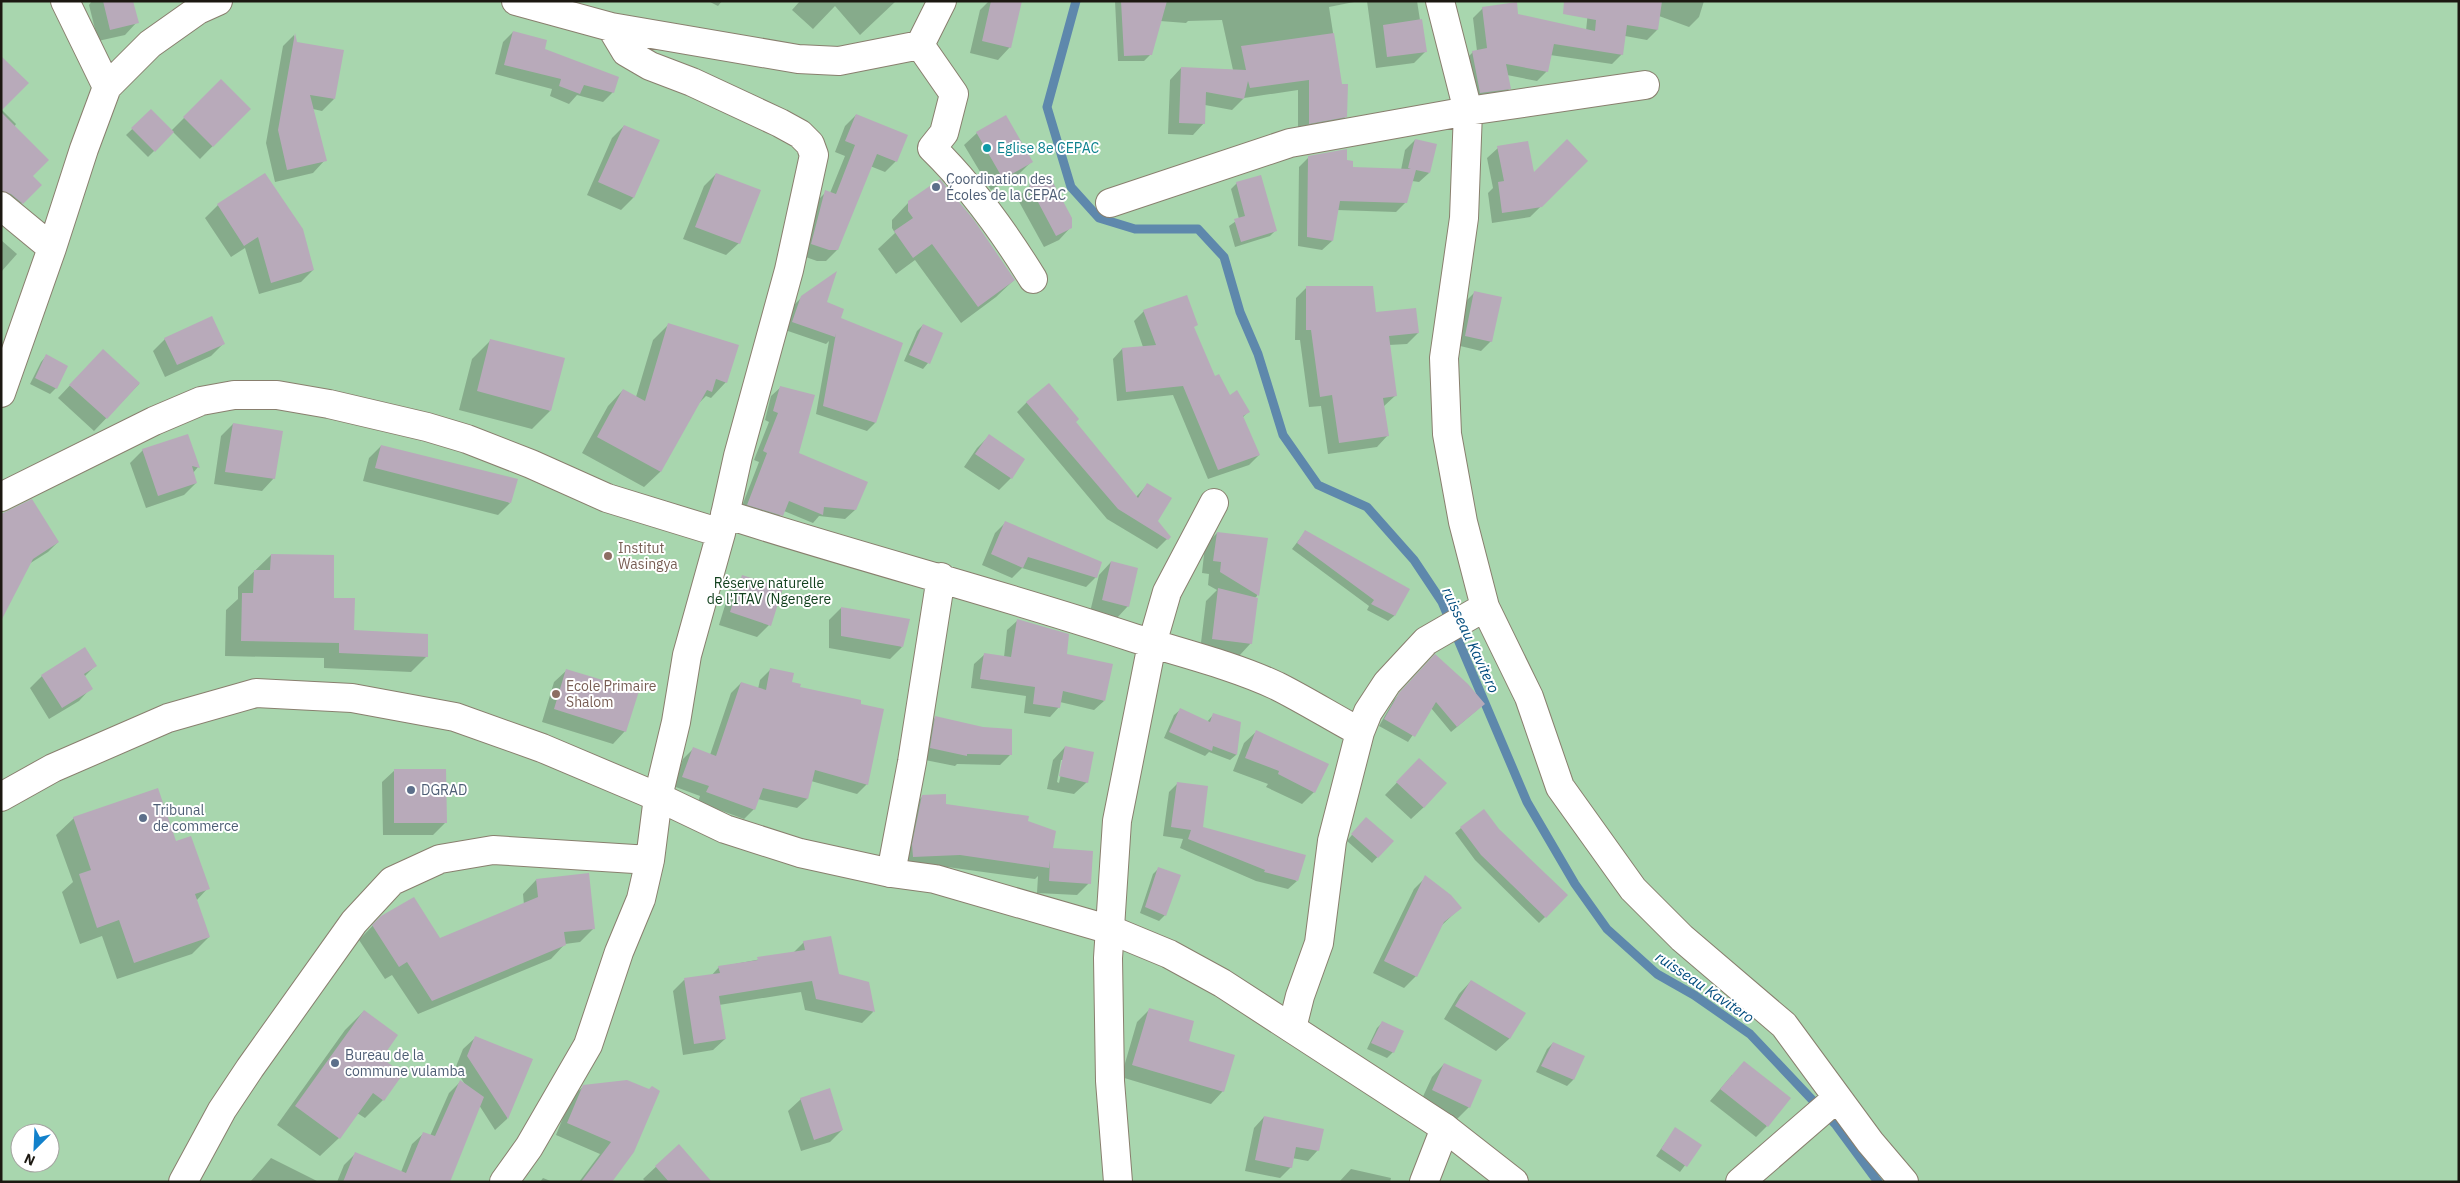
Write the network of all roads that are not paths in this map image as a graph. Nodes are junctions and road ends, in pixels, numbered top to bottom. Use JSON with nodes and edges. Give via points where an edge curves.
{"nodes":[{"id":1,"x":65,"y":1,"type":"edge"},
{"id":2,"x":218,"y":1,"type":"edge"},
{"id":3,"x":516,"y":1,"type":"edge"},
{"id":4,"x":942,"y":1,"type":"edge"},
{"id":5,"x":1440,"y":1,"type":"edge"},
{"id":6,"x":611,"y":27,"type":"junction"},
{"id":7,"x":920,"y":45,"type":"junction"},
{"id":8,"x":1646,"y":85,"type":"dead end"},
{"id":9,"x":107,"y":87,"type":"junction"},
{"id":10,"x":1468,"y":111,"type":"junction"},
{"id":11,"x":1110,"y":203,"type":"dead end"},
{"id":12,"x":1,"y":206,"type":"edge"},
{"id":13,"x":52,"y":248,"type":"junction"},
{"id":14,"x":1033,"y":279,"type":"dead end"},
{"id":15,"x":1,"y":393,"type":"edge"},
{"id":16,"x":1,"y":497,"type":"edge"},
{"id":17,"x":1214,"y":503,"type":"dead end"},
{"id":18,"x":723,"y":524,"type":"junction"},
{"id":19,"x":940,"y":577,"type":"junction"},
{"id":20,"x":1485,"y":607,"type":"junction"},
{"id":21,"x":1152,"y":644,"type":"junction"},
{"id":22,"x":1360,"y":732,"type":"junction"},
{"id":23,"x":1,"y":797,"type":"edge"},
{"id":24,"x":658,"y":797,"type":"junction"},
{"id":25,"x":650,"y":860,"type":"junction"},
{"id":26,"x":891,"y":873,"type":"junction"},
{"id":27,"x":1111,"y":930,"type":"junction"},
{"id":28,"x":1292,"y":1028,"type":"junction"},
{"id":29,"x":1837,"y":1098,"type":"junction"},
{"id":30,"x":1445,"y":1128,"type":"junction"},
{"id":31,"x":183,"y":1182,"type":"edge"},
{"id":32,"x":504,"y":1182,"type":"edge"},
{"id":33,"x":1118,"y":1182,"type":"edge"},
{"id":34,"x":1424,"y":1182,"type":"edge"},
{"id":35,"x":1514,"y":1182,"type":"edge"},
{"id":36,"x":1740,"y":1182,"type":"edge"},
{"id":37,"x":1904,"y":1182,"type":"edge"}],
"edges":[{"from":1,"to":9,"type":"street"},
{"from":2,"to":9,"type":"street","via":[[198,10],[150,44]]},
{"from":3,"to":6,"type":"street"},
{"from":4,"to":7,"type":"street"},
{"from":5,"to":10,"type":"street"},
{"from":6,"to":7,"type":"street","via":[[798,59],[839,61]]},
{"from":6,"to":18,"type":"street","via":[[626,52],[650,66],[780,123],[800,134],[810,144],[814,155],[789,270],[738,456]]},
{"from":7,"to":14,"type":"street","via":[[954,94],[944,133],[932,148],[1004,232]]},
{"from":8,"to":10,"type":"street"},
{"from":9,"to":13,"type":"street"},
{"from":10,"to":11,"type":"street","via":[[1290,142]]},
{"from":10,"to":20,"type":"street","via":[[1464,218],[1444,358],[1447,434],[1462,522]]},
{"from":12,"to":13,"type":"street"},
{"from":13,"to":15,"type":"street"},
{"from":16,"to":18,"type":"street","via":[[201,401],[234,395],[277,395],[338,406],[451,434],[607,498]]},
{"from":17,"to":21,"type":"street","via":[[1167,592]]},
{"from":18,"to":19,"type":"street"},
{"from":18,"to":24,"type":"street","via":[[687,655],[676,722]]},
{"from":19,"to":21,"type":"street"},
{"from":19,"to":26,"type":"street","via":[[912,762]]},
{"from":20,"to":22,"type":"street","via":[[1426,640],[1387,683],[1368,712]]},
{"from":20,"to":29,"type":"street","via":[[1529,697],[1560,787],[1633,889],[1682,938],[1784,1025]]},
{"from":21,"to":22,"type":"street","via":[[1277,686]]},
{"from":21,"to":27,"type":"street","via":[[1117,821]]},
{"from":22,"to":28,"type":"street","via":[[1332,841],[1319,943]]},
{"from":23,"to":24,"type":"street","via":[[53,768],[168,718],[256,693],[352,698],[455,716],[542,748]]},
{"from":24,"to":25,"type":"street"},
{"from":24,"to":26,"type":"street","via":[[725,829],[800,853]]},
{"from":25,"to":31,"type":"street","via":[[493,850],[440,859],[392,881],[354,922],[250,1068],[222,1110]]},
{"from":25,"to":32,"type":"street","via":[[641,900],[619,952],[588,1045],[529,1147]]},
{"from":26,"to":27,"type":"street","via":[[935,879]]},
{"from":27,"to":28,"type":"street","via":[[1169,954]]},
{"from":27,"to":33,"type":"street","via":[[1108,958],[1110,1081]]},
{"from":28,"to":30,"type":"street"},
{"from":29,"to":36,"type":"street"},
{"from":29,"to":37,"type":"street"},
{"from":30,"to":34,"type":"street"},
{"from":30,"to":35,"type":"street"}]}
